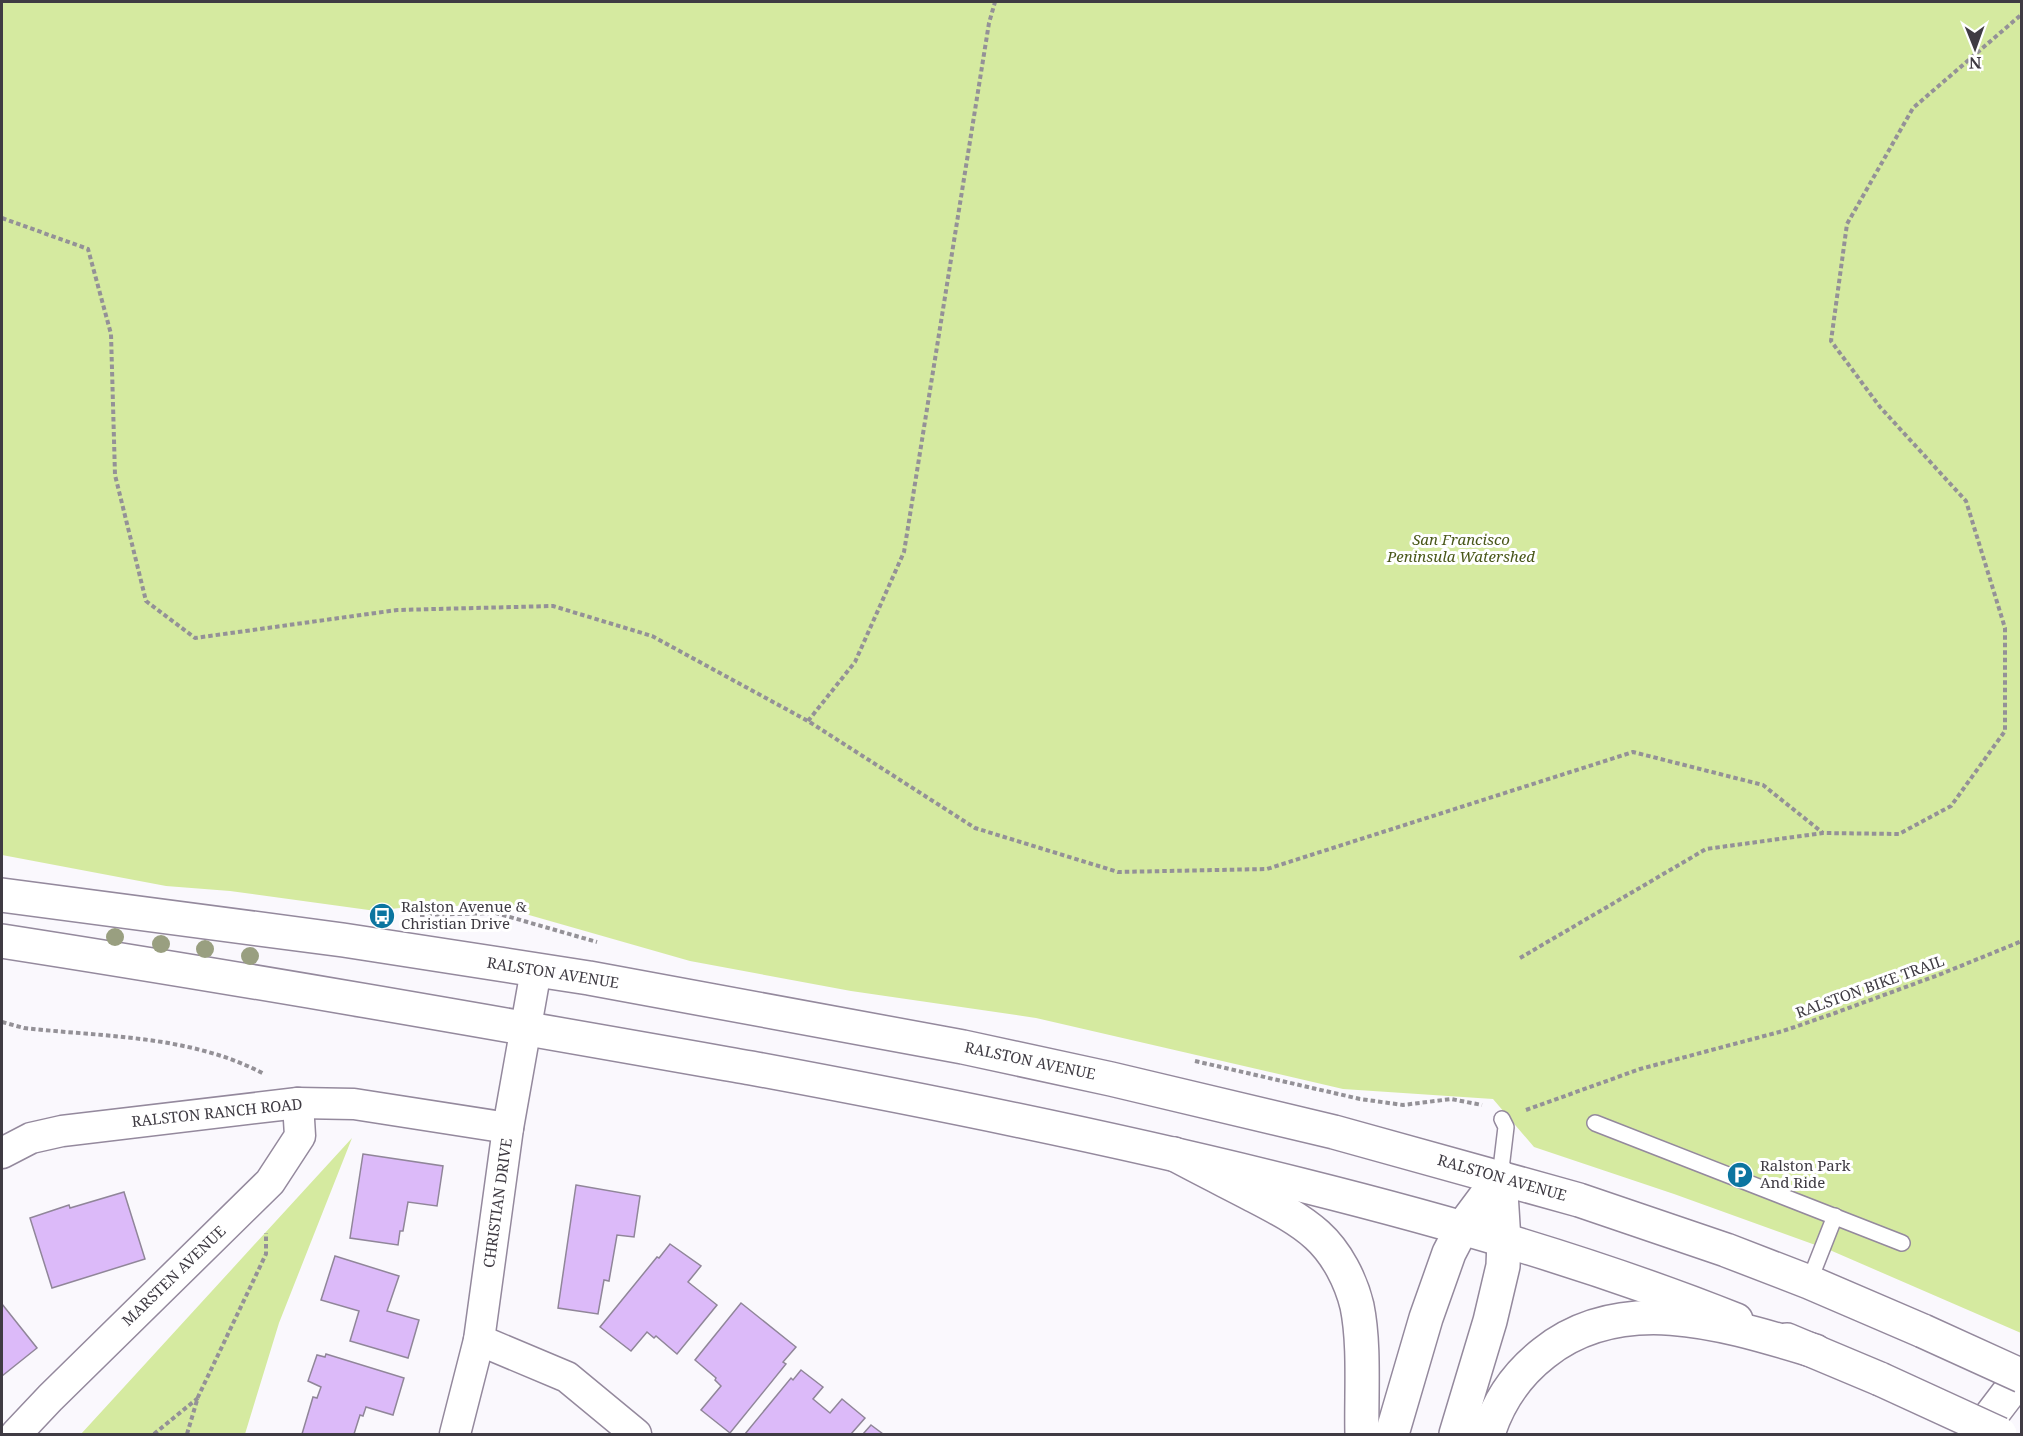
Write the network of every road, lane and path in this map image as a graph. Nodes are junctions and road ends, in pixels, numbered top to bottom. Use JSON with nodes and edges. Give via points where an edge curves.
{"nodes":[{"id":1,"x":995,"y":2,"type":"edge"},
{"id":2,"x":2022,"y":14,"type":"edge"},
{"id":3,"x":2,"y":218,"type":"edge"},
{"id":4,"x":808,"y":721,"type":"junction"},
{"id":5,"x":1822,"y":833,"type":"junction"},
{"id":6,"x":2,"y":894,"type":"edge"},
{"id":7,"x":2,"y":941,"type":"edge"},
{"id":8,"x":2022,"y":941,"type":"edge"},
{"id":9,"x":1520,"y":958,"type":"dead end"},
{"id":10,"x":536,"y":970,"type":"junction"},
{"id":11,"x":2,"y":1022,"type":"edge"},
{"id":12,"x":525,"y":1028,"type":"junction"},
{"id":13,"x":270,"y":1078,"type":"dead end"},
{"id":14,"x":298,"y":1102,"type":"junction"},
{"id":15,"x":1403,"y":1105,"type":"dead end"},
{"id":16,"x":1502,"y":1119,"type":"junction"},
{"id":17,"x":1595,"y":1123,"type":"dead end"},
{"id":18,"x":508,"y":1128,"type":"junction"},
{"id":19,"x":2,"y":1153,"type":"edge"},
{"id":20,"x":1174,"y":1154,"type":"junction"},
{"id":21,"x":1500,"y":1177,"type":"junction"},
{"id":22,"x":270,"y":1182,"type":"junction"},
{"id":23,"x":1835,"y":1216,"type":"junction"},
{"id":24,"x":1462,"y":1228,"type":"junction"},
{"id":25,"x":1504,"y":1240,"type":"junction"},
{"id":26,"x":1902,"y":1243,"type":"dead end"},
{"id":27,"x":1809,"y":1282,"type":"junction"},
{"id":28,"x":479,"y":1340,"type":"junction"},
{"id":29,"x":1815,"y":1351,"type":"junction"},
{"id":30,"x":2022,"y":1375,"type":"edge"},
{"id":31,"x":198,"y":1397,"type":"junction"},
{"id":32,"x":16,"y":1434,"type":"edge"},
{"id":33,"x":154,"y":1434,"type":"edge"},
{"id":34,"x":187,"y":1434,"type":"edge"},
{"id":35,"x":455,"y":1434,"type":"edge"},
{"id":36,"x":636,"y":1434,"type":"edge"},
{"id":37,"x":1362,"y":1434,"type":"edge"},
{"id":38,"x":1392,"y":1434,"type":"edge"},
{"id":39,"x":1456,"y":1434,"type":"edge"},
{"id":40,"x":1488,"y":1434,"type":"edge"},
{"id":41,"x":1977,"y":1434,"type":"edge"},
{"id":42,"x":2000,"y":1434,"type":"edge"}],
"edges":[{"from":1,"to":4,"type":"path","via":[[904,552],[855,662]]},
{"from":2,"to":5,"type":"path","via":[[1913,108],[1847,224],[1831,341],[1880,407],[1966,501],[2005,628],[2005,730],[1952,806],[1899,834]]},
{"from":3,"to":4,"type":"path","via":[[88,249],[111,334],[116,475],[146,601],[195,638],[397,610],[553,606],[651,636]]},
{"from":4,"to":5,"type":"path","via":[[975,828],[1118,872],[1267,869],[1633,752],[1763,785]]},
{"from":5,"to":9,"type":"path","via":[[1706,849]]},
{"from":6,"to":10,"type":"main road","name":"RALSTON AVENUE"},
{"from":7,"to":12,"type":"main road"},
{"from":8,"to":16,"type":"path","name":"RALSTON BIKE TRAIL","via":[[1835,1013],[1623,1075]]},
{"from":10,"to":12,"type":"street","name":"CHRISTIAN DRIVE"},
{"from":10,"to":21,"type":"main road","name":"RALSTON AVENUE","via":[[1037,1062],[1334,1132]]},
{"from":11,"to":13,"type":"path","via":[[201,1050],[242,1062]]},
{"from":12,"to":18,"type":"street","name":"CHRISTIAN DRIVE"},
{"from":12,"to":20,"type":"main road","via":[[872,1090]]},
{"from":14,"to":18,"type":"street","name":"RALSTON RANCH ROAD","via":[[354,1104]]},
{"from":14,"to":19,"type":"street","name":"RALSTON RANCH ROAD","via":[[62,1131],[31,1138]]},
{"from":14,"to":22,"type":"street","name":"MARSTEN AVENUE","via":[[300,1136]]},
{"from":15,"to":16,"type":"path","via":[[1451,1099],[1481,1104]]},
{"from":16,"to":21,"type":"lane","via":[[1506,1127]]},
{"from":17,"to":23,"type":"lane"},
{"from":18,"to":28,"type":"street","name":"CHRISTIAN DRIVE"},
{"from":20,"to":24,"type":"main road"},
{"from":20,"to":37,"type":"main road","via":[[1306,1226],[1336,1259],[1357,1307]]},
{"from":21,"to":24,"type":"main road"},
{"from":21,"to":25,"type":"main road"},
{"from":21,"to":27,"type":"main road","name":"RALSTON AVENUE","via":[[1618,1212]]},
{"from":22,"to":31,"type":"path","via":[[266,1254]]},
{"from":22,"to":32,"type":"street","name":"MARSTEN AVENUE"},
{"from":23,"to":26,"type":"lane"},
{"from":23,"to":27,"type":"lane"},
{"from":24,"to":25,"type":"main road"},
{"from":24,"to":38,"type":"main road","via":[[1438,1283]]},
{"from":25,"to":29,"type":"main road","via":[[1671,1296]]},
{"from":25,"to":39,"type":"main road","via":[[1496,1300]]},
{"from":27,"to":30,"type":"main road","name":"RALSTON AVENUE","bridge":true},
{"from":28,"to":35,"type":"street","name":"CHRISTIAN DRIVE"},
{"from":28,"to":36,"type":"street","via":[[567,1377]]},
{"from":29,"to":40,"type":"main road","via":[[1743,1330],[1679,1318],[1628,1318],[1598,1324],[1559,1342],[1527,1367],[1506,1396]]},
{"from":29,"to":42,"type":"main road","bridge":true},
{"from":30,"to":41,"type":"main road"},
{"from":31,"to":33,"type":"path"},
{"from":31,"to":34,"type":"path"}]}
